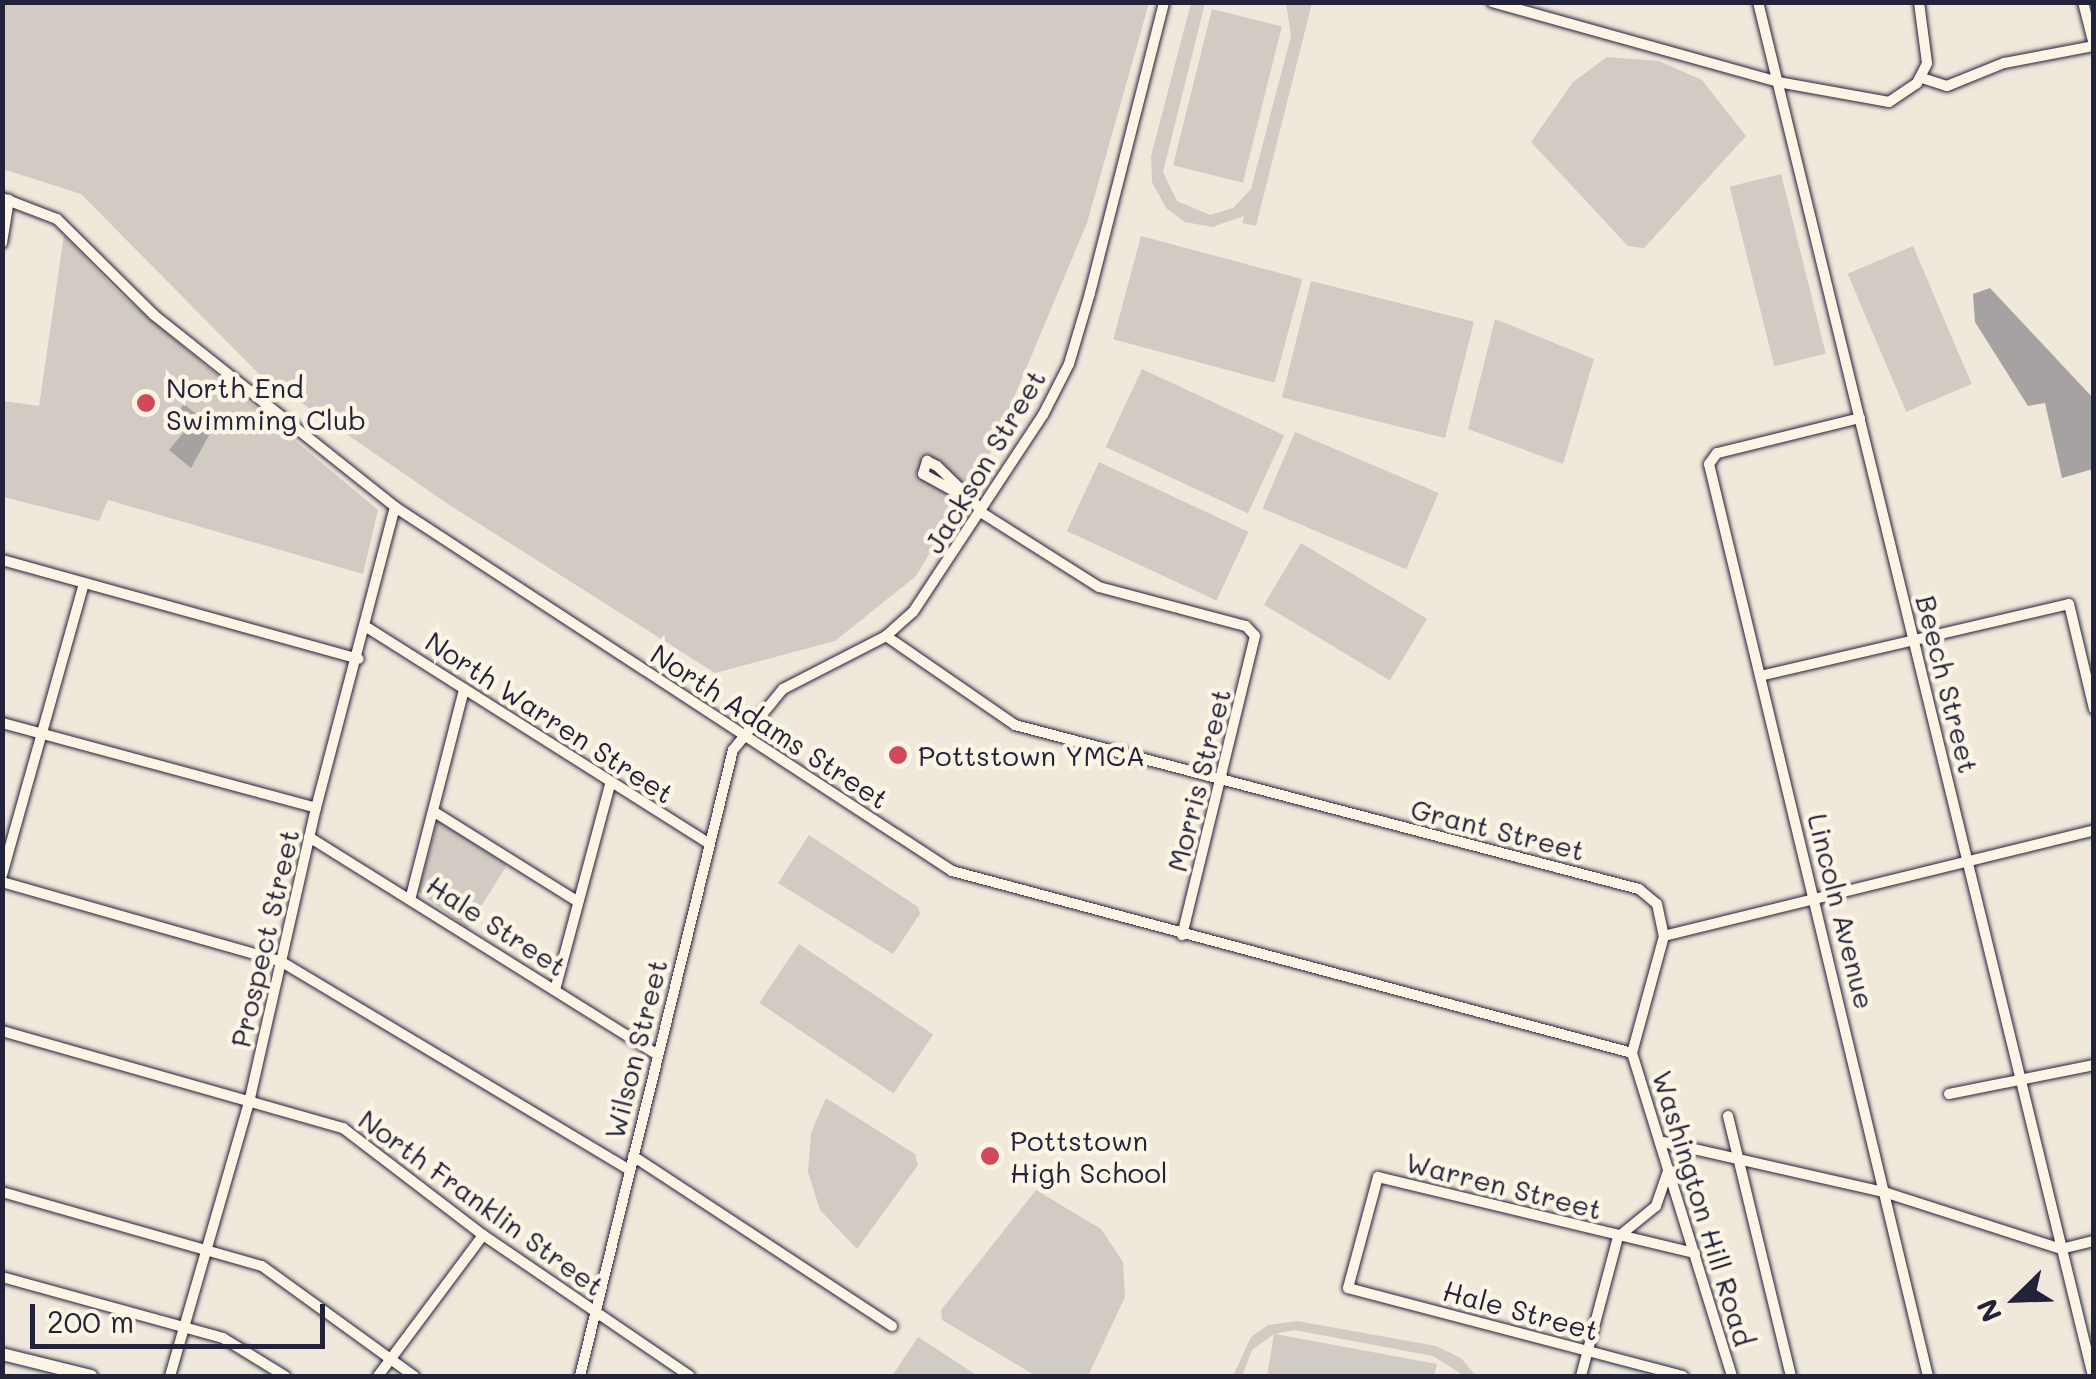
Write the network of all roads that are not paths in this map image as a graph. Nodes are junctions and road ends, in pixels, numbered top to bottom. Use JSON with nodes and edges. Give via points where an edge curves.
{"nodes":[{"id":1,"x":1164,"y":2,"type":"edge"},
{"id":2,"x":1492,"y":2,"type":"edge"},
{"id":3,"x":1758,"y":2,"type":"edge"},
{"id":4,"x":1919,"y":2,"type":"edge"},
{"id":5,"x":2084,"y":2,"type":"edge"},
{"id":6,"x":2094,"y":46,"type":"edge"},
{"id":7,"x":1922,"y":78,"type":"junction"},
{"id":8,"x":1778,"y":82,"type":"junction"},
{"id":9,"x":6,"y":199,"type":"edge"},
{"id":10,"x":2,"y":243,"type":"edge"},
{"id":11,"x":1860,"y":418,"type":"junction"},
{"id":12,"x":974,"y":502,"type":"junction"},
{"id":13,"x":394,"y":507,"type":"junction"},
{"id":14,"x":982,"y":513,"type":"junction"},
{"id":15,"x":2,"y":560,"type":"edge"},
{"id":16,"x":84,"y":582,"type":"junction"},
{"id":17,"x":368,"y":628,"type":"junction"},
{"id":18,"x":886,"y":636,"type":"junction"},
{"id":19,"x":1914,"y":638,"type":"junction"},
{"id":20,"x":359,"y":660,"type":"junction"},
{"id":21,"x":1760,"y":676,"type":"junction"},
{"id":22,"x":464,"y":689,"type":"junction"},
{"id":23,"x":2094,"y":709,"type":"edge"},
{"id":24,"x":2,"y":723,"type":"edge"},
{"id":25,"x":40,"y":733,"type":"junction"},
{"id":26,"x":743,"y":735,"type":"junction"},
{"id":27,"x":1223,"y":783,"type":"junction"},
{"id":28,"x":610,"y":785,"type":"junction"},
{"id":29,"x":316,"y":808,"type":"junction"},
{"id":30,"x":436,"y":813,"type":"junction"},
{"id":31,"x":2094,"y":830,"type":"edge"},
{"id":32,"x":310,"y":837,"type":"junction"},
{"id":33,"x":708,"y":844,"type":"junction"},
{"id":34,"x":1968,"y":862,"type":"junction"},
{"id":35,"x":2,"y":878,"type":"edge"},
{"id":36,"x":411,"y":896,"type":"junction"},
{"id":37,"x":1816,"y":899,"type":"junction"},
{"id":38,"x":577,"y":901,"type":"junction"},
{"id":39,"x":1182,"y":935,"type":"junction"},
{"id":40,"x":1664,"y":936,"type":"junction"},
{"id":41,"x":282,"y":962,"type":"junction"},
{"id":42,"x":556,"y":990,"type":"junction"},
{"id":43,"x":2,"y":1032,"type":"edge"},
{"id":44,"x":1632,"y":1053,"type":"junction"},
{"id":45,"x":658,"y":1054,"type":"junction"},
{"id":46,"x":2094,"y":1064,"type":"edge"},
{"id":47,"x":2018,"y":1084,"type":"junction"},
{"id":48,"x":1949,"y":1094,"type":"dead end"},
{"id":49,"x":250,"y":1098,"type":"junction"},
{"id":50,"x":1728,"y":1116,"type":"dead end"},
{"id":51,"x":1663,"y":1142,"type":"junction"},
{"id":52,"x":632,"y":1156,"type":"junction"},
{"id":53,"x":1740,"y":1162,"type":"junction"},
{"id":54,"x":1670,"y":1165,"type":"junction"},
{"id":55,"x":628,"y":1170,"type":"junction"},
{"id":56,"x":2,"y":1192,"type":"edge"},
{"id":57,"x":1887,"y":1192,"type":"junction"},
{"id":58,"x":483,"y":1235,"type":"junction"},
{"id":59,"x":1618,"y":1237,"type":"junction"},
{"id":60,"x":2094,"y":1241,"type":"edge"},
{"id":61,"x":206,"y":1249,"type":"junction"},
{"id":62,"x":2061,"y":1249,"type":"junction"},
{"id":63,"x":1695,"y":1253,"type":"junction"},
{"id":64,"x":2,"y":1277,"type":"edge"},
{"id":65,"x":1348,"y":1288,"type":"joint"},
{"id":66,"x":595,"y":1312,"type":"junction"},
{"id":67,"x":892,"y":1326,"type":"dead end"},
{"id":68,"x":184,"y":1329,"type":"junction"},
{"id":69,"x":1588,"y":1351,"type":"junction"},
{"id":70,"x":2,"y":1354,"type":"edge"},
{"id":71,"x":390,"y":1360,"type":"junction"},
{"id":72,"x":57,"y":1373,"type":"edge"},
{"id":73,"x":90,"y":1376,"type":"edge"},
{"id":74,"x":170,"y":1376,"type":"edge"},
{"id":75,"x":284,"y":1376,"type":"edge"},
{"id":76,"x":378,"y":1376,"type":"edge"},
{"id":77,"x":414,"y":1376,"type":"edge"},
{"id":78,"x":580,"y":1376,"type":"edge"},
{"id":79,"x":690,"y":1376,"type":"edge"},
{"id":80,"x":1582,"y":1376,"type":"edge"},
{"id":81,"x":1683,"y":1376,"type":"edge"},
{"id":82,"x":1732,"y":1376,"type":"edge"},
{"id":83,"x":1791,"y":1376,"type":"edge"},
{"id":84,"x":1928,"y":1376,"type":"edge"},
{"id":85,"x":2093,"y":1376,"type":"edge"}],
"edges":[{"from":1,"to":14,"type":"street","name":"Jackson Street","via":[[1069,364]]},
{"from":2,"to":8,"type":"street"},
{"from":3,"to":8,"type":"street","name":"Beech Street"},
{"from":4,"to":7,"type":"street","via":[[1930,49]]},
{"from":5,"to":6,"type":"street"},
{"from":6,"to":7,"type":"street","via":[[2004,64],[1946,86]]},
{"from":7,"to":8,"type":"street","via":[[1888,102]]},
{"from":8,"to":11,"type":"street","name":"Beech Street"},
{"from":9,"to":10,"type":"street"},
{"from":9,"to":13,"type":"street","name":"North Adams Street","via":[[57,220],[154,315]]},
{"from":11,"to":19,"type":"street","name":"Beech Street"},
{"from":11,"to":21,"type":"street","name":"Lincoln Avenue","via":[[1711,457]]},
{"from":12,"to":12,"type":"street","via":[[937,466],[927,461],[924,474]]},
{"from":12,"to":14,"type":"street"},
{"from":13,"to":17,"type":"street","name":"Prospect Street"},
{"from":13,"to":26,"type":"street","name":"North Adams Street"},
{"from":14,"to":18,"type":"street","name":"Jackson Street","via":[[922,602]]},
{"from":14,"to":27,"type":"street","name":"Morris Street","via":[[1099,588],[1246,626],[1256,636]]},
{"from":15,"to":16,"type":"street"},
{"from":16,"to":20,"type":"street"},
{"from":16,"to":25,"type":"street"},
{"from":17,"to":20,"type":"street","name":"Prospect Street"},
{"from":17,"to":22,"type":"street","name":"North Warren Street"},
{"from":18,"to":26,"type":"street","name":"Jackson Street","via":[[790,684]]},
{"from":18,"to":27,"type":"street","name":"Grant Street","via":[[1016,726]]},
{"from":19,"to":21,"type":"street"},
{"from":19,"to":23,"type":"street","via":[[2068,604]]},
{"from":19,"to":34,"type":"street","name":"Beech Street"},
{"from":20,"to":29,"type":"street","name":"Prospect Street"},
{"from":21,"to":37,"type":"street","name":"Lincoln Avenue"},
{"from":22,"to":28,"type":"street","name":"North Warren Street"},
{"from":22,"to":30,"type":"street"},
{"from":24,"to":25,"type":"street"},
{"from":25,"to":29,"type":"street"},
{"from":25,"to":35,"type":"street"},
{"from":26,"to":33,"type":"street","name":"Wilson Street"},
{"from":26,"to":39,"type":"street","name":"North Adams Street","via":[[952,871]]},
{"from":27,"to":39,"type":"street","name":"Morris Street"},
{"from":27,"to":40,"type":"street","name":"Grant Street","via":[[1639,888],[1657,904]]},
{"from":28,"to":33,"type":"street","name":"North Warren Street"},
{"from":28,"to":38,"type":"street"},
{"from":29,"to":32,"type":"street","name":"Prospect Street"},
{"from":30,"to":36,"type":"street"},
{"from":30,"to":38,"type":"street"},
{"from":31,"to":34,"type":"street"},
{"from":32,"to":36,"type":"street","name":"Hale Street"},
{"from":32,"to":41,"type":"street","name":"Prospect Street"},
{"from":33,"to":45,"type":"street","name":"Wilson Street"},
{"from":34,"to":37,"type":"street"},
{"from":34,"to":47,"type":"street","name":"Beech Street"},
{"from":35,"to":41,"type":"street"},
{"from":36,"to":42,"type":"street","name":"Hale Street"},
{"from":37,"to":40,"type":"street"},
{"from":37,"to":57,"type":"street","name":"Lincoln Avenue"},
{"from":38,"to":42,"type":"street"},
{"from":39,"to":44,"type":"street","name":"North Adams Street"},
{"from":40,"to":44,"type":"street"},
{"from":41,"to":49,"type":"street","name":"Prospect Street"},
{"from":41,"to":55,"type":"street"},
{"from":42,"to":45,"type":"street","name":"Hale Street"},
{"from":43,"to":49,"type":"street","name":"North Franklin Street"},
{"from":44,"to":51,"type":"street","name":"Washington Hill Road"},
{"from":45,"to":52,"type":"street","name":"Wilson Street"},
{"from":46,"to":47,"type":"street"},
{"from":47,"to":48,"type":"street"},
{"from":47,"to":62,"type":"street","name":"Beech Street"},
{"from":49,"to":58,"type":"street","name":"North Franklin Street","via":[[343,1128]]},
{"from":49,"to":61,"type":"street","name":"Prospect Street"},
{"from":50,"to":53,"type":"street"},
{"from":51,"to":53,"type":"street"},
{"from":51,"to":54,"type":"street","name":"Washington Hill Road"},
{"from":52,"to":55,"type":"street","name":"Wilson Street"},
{"from":52,"to":67,"type":"street"},
{"from":53,"to":57,"type":"street"},
{"from":53,"to":83,"type":"street"},
{"from":54,"to":59,"type":"street","name":"Warren Street","via":[[1656,1206]]},
{"from":54,"to":63,"type":"street","name":"Washington Hill Road"},
{"from":55,"to":66,"type":"street","name":"Wilson Street"},
{"from":56,"to":61,"type":"street"},
{"from":57,"to":62,"type":"street"},
{"from":57,"to":84,"type":"street","name":"Lincoln Avenue"},
{"from":58,"to":66,"type":"street","name":"North Franklin Street"},
{"from":58,"to":71,"type":"street"},
{"from":59,"to":63,"type":"street","name":"Warren Street"},
{"from":59,"to":65,"type":"street","name":"Warren Street","via":[[1378,1177]]},
{"from":59,"to":69,"type":"street"},
{"from":60,"to":62,"type":"street"},
{"from":61,"to":68,"type":"street","name":"Prospect Street"},
{"from":61,"to":71,"type":"street","via":[[281,1276]]},
{"from":62,"to":85,"type":"street","name":"Beech Street"},
{"from":63,"to":82,"type":"street","name":"Washington Hill Road"},
{"from":64,"to":68,"type":"street"},
{"from":65,"to":69,"type":"street","name":"Hale Street"},
{"from":66,"to":78,"type":"street","name":"Wilson Street"},
{"from":66,"to":79,"type":"street","name":"North Franklin Street"},
{"from":68,"to":74,"type":"street","name":"Prospect Street"},
{"from":68,"to":75,"type":"street","via":[[237,1345]]},
{"from":69,"to":80,"type":"street"},
{"from":69,"to":81,"type":"street","name":"Hale Street"},
{"from":70,"to":72,"type":"main road"},
{"from":71,"to":76,"type":"street"},
{"from":71,"to":77,"type":"street"},
{"from":72,"to":73,"type":"main road"}]}
